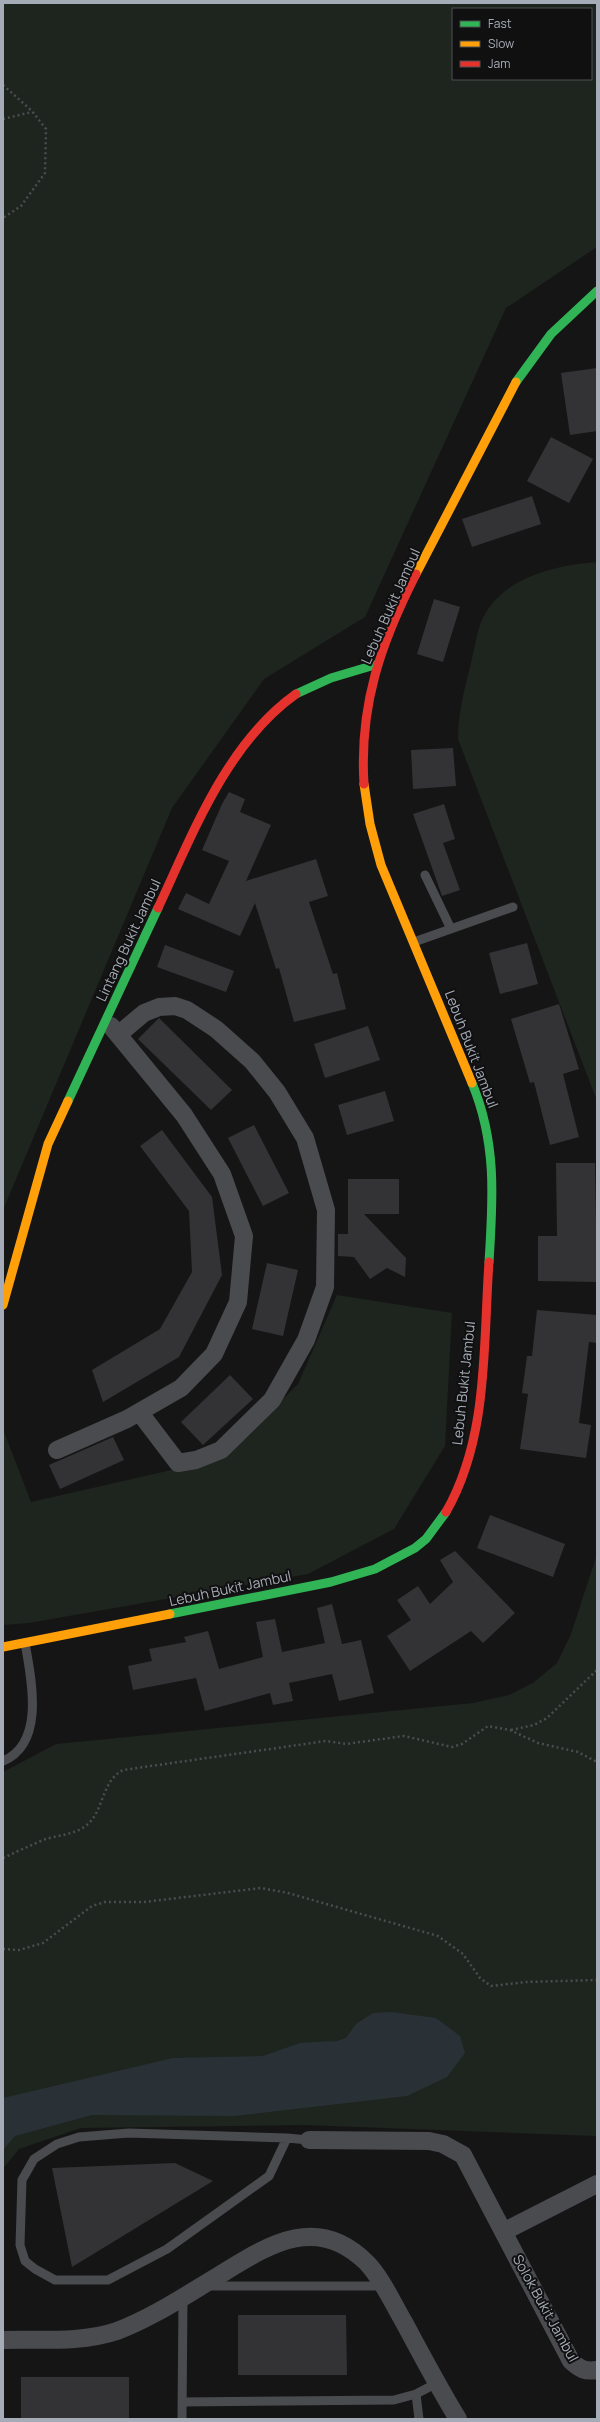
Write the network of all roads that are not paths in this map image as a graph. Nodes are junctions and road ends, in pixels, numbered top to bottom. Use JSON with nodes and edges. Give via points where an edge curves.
{"nodes":[{"id":1,"x":597,"y":291,"type":"edge"},
{"id":2,"x":378,"y":664,"type":"junction"},
{"id":3,"x":425,"y":875,"type":"dead end"},
{"id":4,"x":513,"y":907,"type":"dead end"},
{"id":5,"x":451,"y":929,"type":"junction"},
{"id":6,"x":414,"y":942,"type":"junction"},
{"id":7,"x":106,"y":1021,"type":"junction"},
{"id":8,"x":118,"y":1035,"type":"junction"},
{"id":9,"x":3,"y":1305,"type":"edge"},
{"id":10,"x":140,"y":1413,"type":"junction"},
{"id":11,"x":57,"y":1450,"type":"dead end"},
{"id":12,"x":25,"y":1643,"type":"junction"},
{"id":13,"x":3,"y":1647,"type":"edge"},
{"id":14,"x":3,"y":1760,"type":"edge"},
{"id":15,"x":287,"y":2138,"type":"junction"},
{"id":16,"x":309,"y":2140,"type":"joint"},
{"id":17,"x":597,"y":2184,"type":"edge"},
{"id":18,"x":505,"y":2231,"type":"junction"},
{"id":19,"x":201,"y":2286,"type":"junction"},
{"id":20,"x":384,"y":2286,"type":"junction"},
{"id":21,"x":183,"y":2297,"type":"junction"},
{"id":22,"x":3,"y":2340,"type":"edge"},
{"id":23,"x":597,"y":2370,"type":"edge"},
{"id":24,"x":436,"y":2383,"type":"junction"},
{"id":25,"x":416,"y":2394,"type":"junction"},
{"id":26,"x":182,"y":2402,"type":"junction"},
{"id":27,"x":182,"y":2419,"type":"edge"},
{"id":28,"x":419,"y":2419,"type":"edge"},
{"id":29,"x":458,"y":2419,"type":"edge"}],
"edges":[{"from":1,"to":2,"type":"main road","name":"Lebuh Bukit Jambul","via":[[565,319],[537,349],[510,390],[416,577]]},
{"from":2,"to":6,"type":"main road","name":"Lebuh Bukit Jambul","via":[[368,698],[363,737],[366,806],[371,835],[381,865]]},
{"from":2,"to":7,"type":"main road","name":"Lintang Bukit Jambul","via":[[302,690],[278,707],[253,732],[204,810]]},
{"from":3,"to":5,"type":"lane"},
{"from":4,"to":5,"type":"lane"},
{"from":5,"to":6,"type":"lane"},
{"from":6,"to":12,"type":"main road","name":"Lebuh Bukit Jambul","via":[[479,1099],[490,1140],[490,1244],[476,1428],[468,1463],[454,1496],[436,1528],[410,1552],[382,1568],[331,1582]]},
{"from":7,"to":8,"type":"street"},
{"from":7,"to":9,"type":"main road","name":"Lintang Bukit Jambul","via":[[48,1144]]},
{"from":8,"to":10,"type":"street","via":[[184,1115],[222,1174],[244,1236],[238,1302],[214,1354],[181,1388]]},
{"from":8,"to":10,"type":"street","via":[[144,1013],[158,1007],[175,1006],[187,1010],[216,1029],[252,1061],[281,1099],[305,1138],[326,1210],[325,1287],[306,1340],[272,1400],[221,1450],[196,1460],[178,1463]]},
{"from":10,"to":11,"type":"street"},
{"from":12,"to":13,"type":"main road","name":"Lebuh Bukit Jambul"},
{"from":12,"to":14,"type":"lane","via":[[30,1669],[32,1718],[23,1743],[13,1755]]},
{"from":15,"to":15,"type":"lane","via":[[129,2133],[79,2137],[57,2144],[34,2159],[22,2180],[20,2245],[25,2261],[55,2280],[108,2280],[167,2249],[269,2176]]},
{"from":15,"to":16,"type":"lane"},
{"from":16,"to":18,"type":"street","name":"Solok Bukit Jambul","via":[[429,2141],[453,2148],[463,2155],[471,2167]]},
{"from":17,"to":18,"type":"street"},
{"from":18,"to":23,"type":"street","name":"Solok Bukit Jambul","via":[[571,2361],[588,2372]]},
{"from":19,"to":20,"type":"lane"},
{"from":19,"to":20,"type":"street","via":[[269,2245],[287,2239],[311,2237],[337,2241],[354,2250]]},
{"from":19,"to":21,"type":"street"},
{"from":20,"to":24,"type":"street"},
{"from":21,"to":22,"type":"street","via":[[116,2331],[92,2337]]},
{"from":21,"to":26,"type":"lane"},
{"from":24,"to":25,"type":"lane"},
{"from":24,"to":29,"type":"street"},
{"from":25,"to":26,"type":"lane","via":[[394,2400]]},
{"from":25,"to":28,"type":"lane"},
{"from":26,"to":27,"type":"lane"}]}
